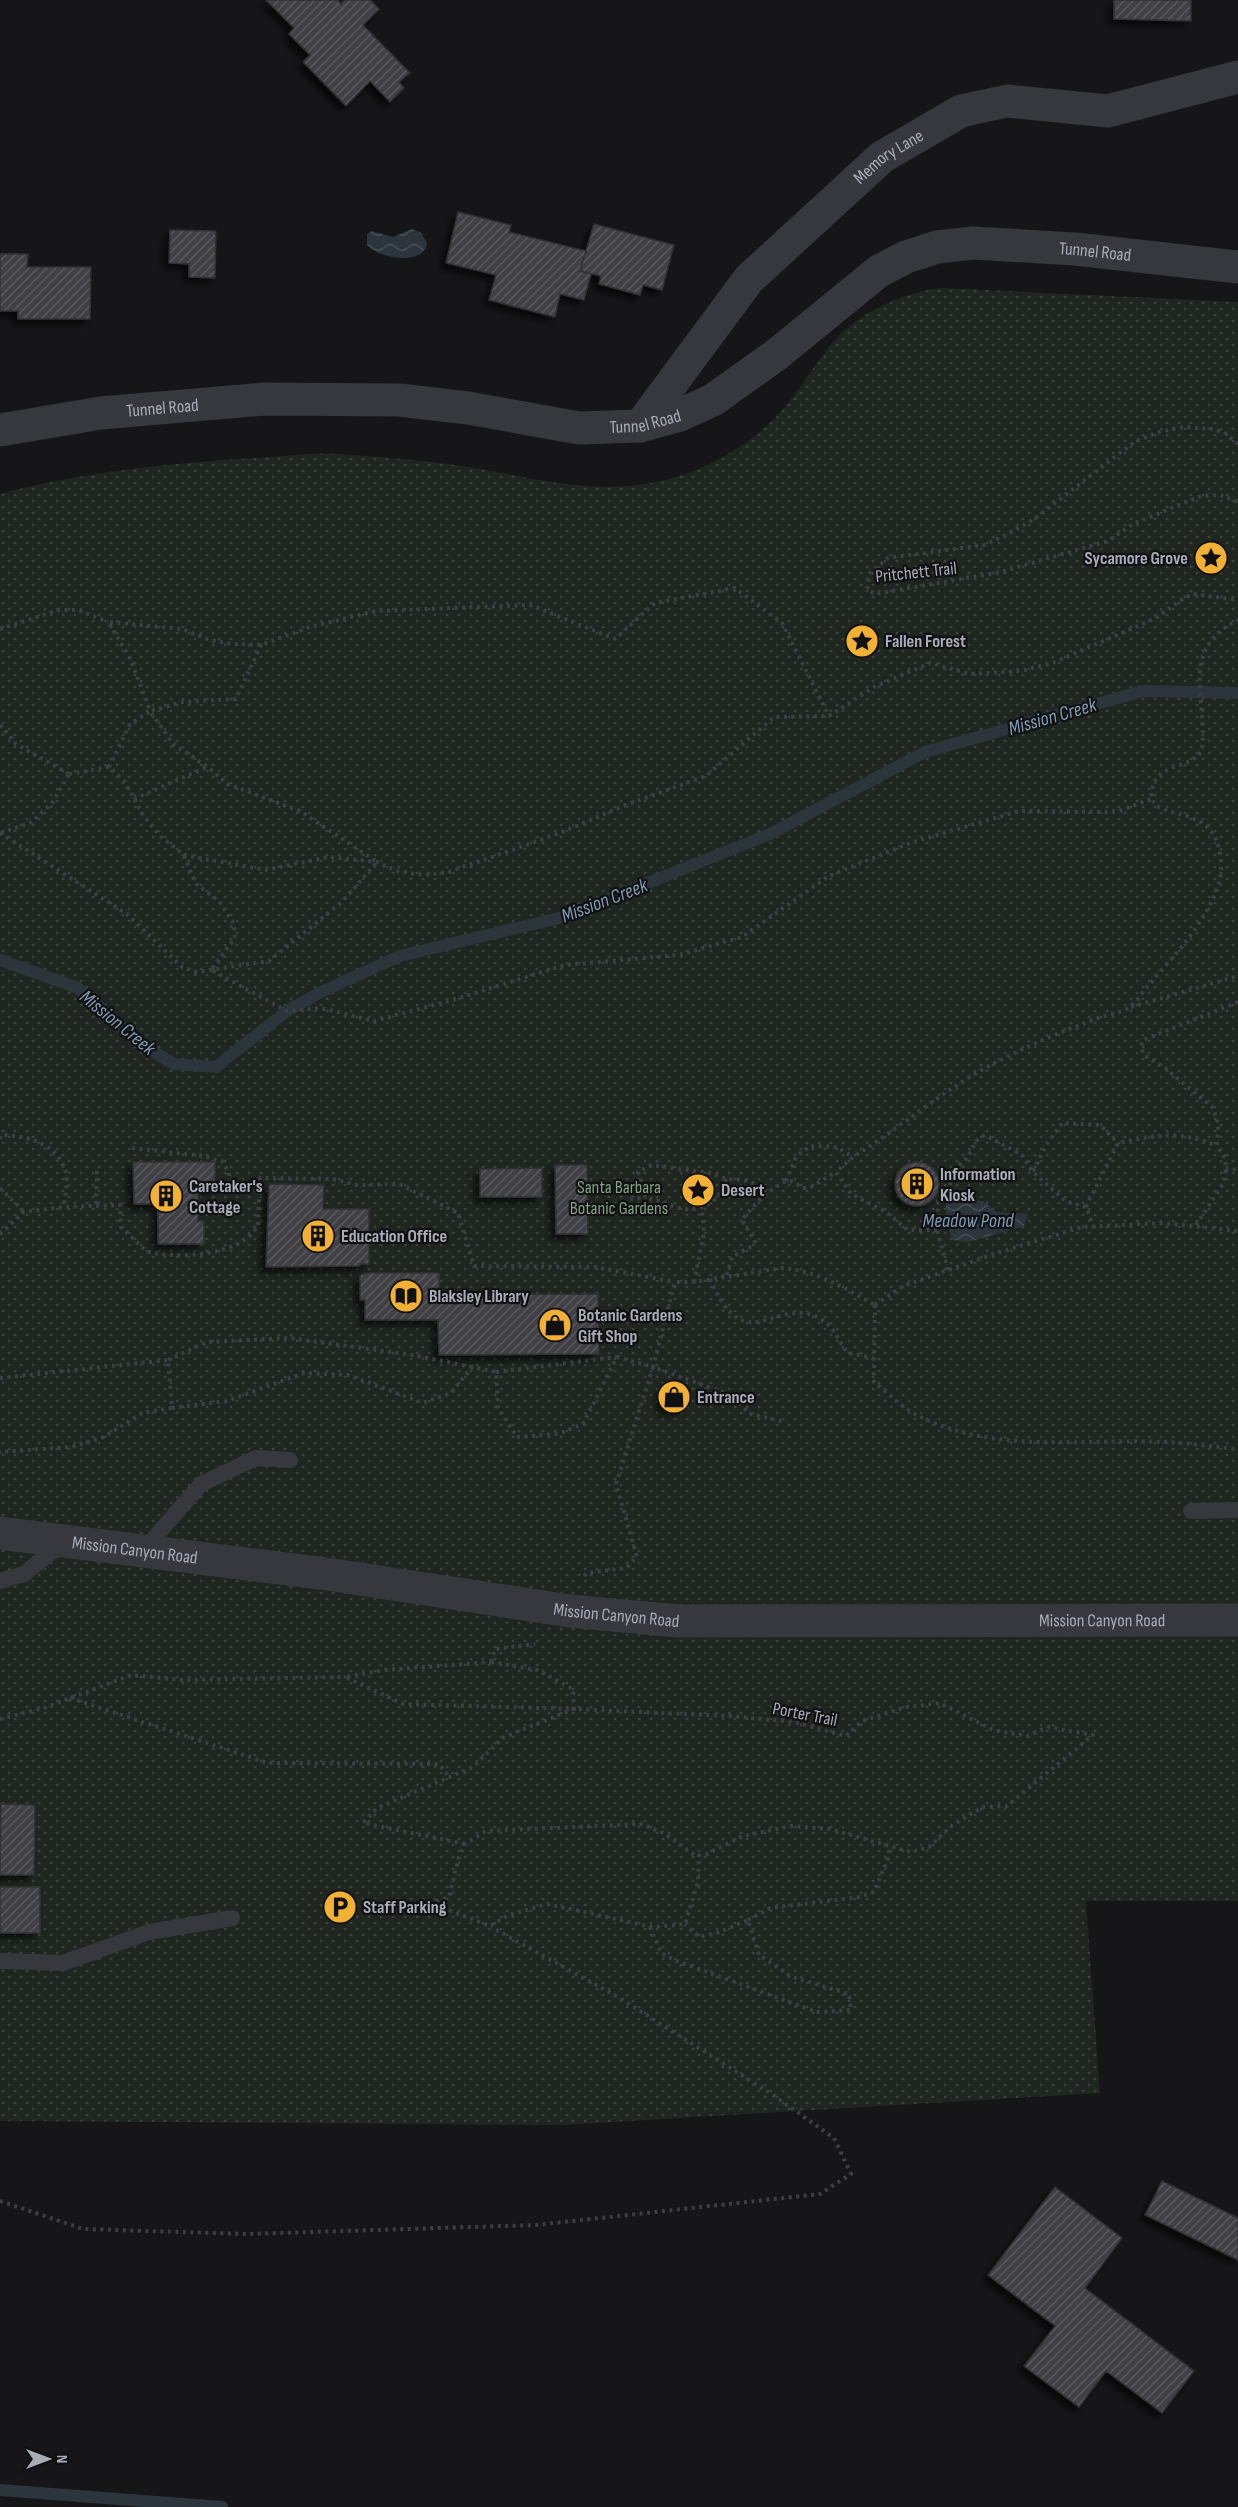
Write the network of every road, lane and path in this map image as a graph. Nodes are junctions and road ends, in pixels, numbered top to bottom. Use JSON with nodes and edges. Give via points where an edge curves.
{"nodes":[{"id":1,"x":1238,"y":77,"type":"edge"},
{"id":2,"x":1238,"y":267,"type":"edge"},
{"id":3,"x":640,"y":426,"type":"junction"},
{"id":4,"x":0,"y":430,"type":"edge"},
{"id":5,"x":1238,"y":444,"type":"edge"},
{"id":6,"x":1238,"y":502,"type":"edge"},
{"id":7,"x":1238,"y":600,"type":"edge"},
{"id":8,"x":1238,"y":620,"type":"edge"},
{"id":9,"x":108,"y":622,"type":"junction"},
{"id":10,"x":0,"y":629,"type":"edge"},
{"id":11,"x":261,"y":645,"type":"junction"},
{"id":12,"x":150,"y":711,"type":"junction"},
{"id":13,"x":829,"y":716,"type":"junction"},
{"id":14,"x":0,"y":725,"type":"edge"},
{"id":15,"x":109,"y":767,"type":"junction"},
{"id":16,"x":208,"y":767,"type":"junction"},
{"id":17,"x":69,"y":774,"type":"junction"},
{"id":18,"x":134,"y":799,"type":"junction"},
{"id":19,"x":1151,"y":799,"type":"junction"},
{"id":20,"x":0,"y":833,"type":"edge"},
{"id":21,"x":184,"y":855,"type":"junction"},
{"id":22,"x":377,"y":862,"type":"junction"},
{"id":23,"x":211,"y":970,"type":"junction"},
{"id":24,"x":1238,"y":976,"type":"edge"},
{"id":25,"x":1238,"y":1002,"type":"edge"},
{"id":26,"x":1131,"y":1007,"type":"junction"},
{"id":27,"x":0,"y":1139,"type":"edge"},
{"id":28,"x":1118,"y":1143,"type":"junction"},
{"id":29,"x":1217,"y":1146,"type":"junction"},
{"id":30,"x":132,"y":1148,"type":"dead end"},
{"id":31,"x":853,"y":1157,"type":"junction"},
{"id":32,"x":97,"y":1169,"type":"dead end"},
{"id":33,"x":1238,"y":1169,"type":"edge"},
{"id":34,"x":1226,"y":1170,"type":"junction"},
{"id":35,"x":1032,"y":1171,"type":"junction"},
{"id":36,"x":836,"y":1172,"type":"junction"},
{"id":37,"x":726,"y":1179,"type":"junction"},
{"id":38,"x":786,"y":1181,"type":"junction"},
{"id":39,"x":0,"y":1188,"type":"edge"},
{"id":40,"x":259,"y":1191,"type":"junction"},
{"id":41,"x":767,"y":1193,"type":"junction"},
{"id":42,"x":646,"y":1197,"type":"junction"},
{"id":43,"x":630,"y":1199,"type":"dead end"},
{"id":44,"x":96,"y":1204,"type":"junction"},
{"id":45,"x":64,"y":1206,"type":"junction"},
{"id":46,"x":1086,"y":1206,"type":"junction"},
{"id":47,"x":702,"y":1209,"type":"junction"},
{"id":48,"x":24,"y":1212,"type":"junction"},
{"id":49,"x":1196,"y":1225,"type":"junction"},
{"id":50,"x":1094,"y":1227,"type":"junction"},
{"id":51,"x":937,"y":1230,"type":"junction"},
{"id":52,"x":1238,"y":1231,"type":"edge"},
{"id":53,"x":0,"y":1234,"type":"edge"},
{"id":54,"x":948,"y":1270,"type":"junction"},
{"id":55,"x":727,"y":1275,"type":"junction"},
{"id":56,"x":710,"y":1279,"type":"junction"},
{"id":57,"x":675,"y":1281,"type":"junction"},
{"id":58,"x":694,"y":1281,"type":"junction"},
{"id":59,"x":875,"y":1305,"type":"junction"},
{"id":60,"x":617,"y":1357,"type":"junction"},
{"id":61,"x":873,"y":1358,"type":"junction"},
{"id":62,"x":168,"y":1360,"type":"junction"},
{"id":63,"x":653,"y":1367,"type":"junction"},
{"id":64,"x":472,"y":1368,"type":"junction"},
{"id":65,"x":496,"y":1372,"type":"junction"},
{"id":66,"x":0,"y":1378,"type":"edge"},
{"id":67,"x":172,"y":1408,"type":"junction"},
{"id":68,"x":784,"y":1422,"type":"dead end"},
{"id":69,"x":1238,"y":1449,"type":"edge"},
{"id":70,"x":0,"y":1452,"type":"edge"},
{"id":71,"x":290,"y":1460,"type":"dead end"},
{"id":72,"x":1238,"y":1510,"type":"edge"},
{"id":73,"x":1191,"y":1511,"type":"dead end"},
{"id":74,"x":0,"y":1533,"type":"edge"},
{"id":75,"x":65,"y":1542,"type":"junction"},
{"id":76,"x":143,"y":1551,"type":"junction"},
{"id":77,"x":0,"y":1581,"type":"edge"},
{"id":78,"x":578,"y":1583,"type":"dead end"},
{"id":79,"x":1238,"y":1620,"type":"edge"},
{"id":80,"x":539,"y":1644,"type":"dead end"},
{"id":81,"x":491,"y":1662,"type":"junction"},
{"id":82,"x":345,"y":1677,"type":"junction"},
{"id":83,"x":70,"y":1698,"type":"junction"},
{"id":84,"x":574,"y":1709,"type":"junction"},
{"id":85,"x":0,"y":1719,"type":"edge"},
{"id":86,"x":450,"y":1778,"type":"junction"},
{"id":87,"x":465,"y":1844,"type":"junction"},
{"id":88,"x":889,"y":1846,"type":"junction"},
{"id":89,"x":699,"y":1855,"type":"junction"},
{"id":90,"x":232,"y":1917,"type":"dead end"},
{"id":91,"x":748,"y":1920,"type":"junction"},
{"id":92,"x":685,"y":1924,"type":"junction"},
{"id":93,"x":490,"y":1926,"type":"junction"},
{"id":94,"x":650,"y":1926,"type":"junction"},
{"id":95,"x":0,"y":1961,"type":"edge"},
{"id":96,"x":0,"y":2201,"type":"edge"}],
"edges":[{"from":1,"to":3,"type":"street","name":"Memory Lane","via":[[1108,111],[1007,101],[961,111],[882,157],[749,279]]},
{"from":2,"to":3,"type":"street","name":"Tunnel Road","via":[[1076,249],[973,243],[938,247],[879,271],[713,400],[680,415]]},
{"from":3,"to":4,"type":"street","name":"Tunnel Road","via":[[579,428],[399,400],[265,399],[101,413]]},
{"from":5,"to":6,"type":"path","name":"Pritchett Trail","via":[[1224,432],[1212,429],[1184,427],[1150,435],[1134,442],[1010,533],[984,545],[888,558],[870,573],[867,589],[875,594],[1001,572],[1108,541],[1133,524],[1201,496],[1220,495]]},
{"from":7,"to":13,"type":"path","via":[[1194,594],[1156,618],[1055,662],[1021,671],[970,674],[930,663],[874,687]]},
{"from":8,"to":19,"type":"path","via":[[1218,632],[1201,655],[1202,750],[1198,757],[1157,777]]},
{"from":9,"to":10,"type":"path","via":[[78,610],[59,610]]},
{"from":9,"to":11,"type":"path","via":[[182,629],[221,642]]},
{"from":9,"to":12,"type":"path","via":[[130,658]]},
{"from":11,"to":12,"type":"path","via":[[236,699],[183,702]]},
{"from":11,"to":13,"type":"path","via":[[310,627],[376,611],[530,605],[615,639],[654,603],[735,588],[782,624]]},
{"from":12,"to":15,"type":"path","via":[[130,724]]},
{"from":12,"to":16,"type":"path","via":[[173,744]]},
{"from":13,"to":22,"type":"path","via":[[774,717],[706,776],[449,872],[397,872]]},
{"from":14,"to":17,"type":"path","via":[[16,744]]},
{"from":15,"to":17,"type":"path"},
{"from":15,"to":18,"type":"path","via":[[125,782]]},
{"from":16,"to":18,"type":"path"},
{"from":16,"to":22,"type":"path","via":[[227,784],[300,811]]},
{"from":17,"to":20,"type":"path","via":[[52,802],[32,822]]},
{"from":18,"to":21,"type":"path","via":[[159,836]]},
{"from":19,"to":23,"type":"path","via":[[1106,812],[1019,811],[910,843],[829,876],[742,937],[679,955],[565,965],[374,1022],[321,1008],[287,1011]]},
{"from":19,"to":26,"type":"path","via":[[1164,811],[1182,813],[1213,831],[1221,861],[1220,878],[1198,926]]},
{"from":20,"to":23,"type":"path","via":[[127,915],[182,967],[196,972]]},
{"from":21,"to":22,"type":"path","via":[[265,870],[329,857]]},
{"from":21,"to":23,"type":"path","via":[[196,884],[219,901],[234,924],[235,938]]},
{"from":22,"to":23,"type":"path","via":[[342,902],[269,961]]},
{"from":24,"to":26,"type":"path"},
{"from":25,"to":29,"type":"path","via":[[1143,1040],[1141,1047],[1144,1055],[1214,1108]]},
{"from":26,"to":31,"type":"path","via":[[1002,1059]]},
{"from":27,"to":45,"type":"path","via":[[1,1135],[25,1136],[56,1151],[66,1174]]},
{"from":28,"to":29,"type":"path","via":[[1167,1134]]},
{"from":28,"to":35,"type":"path","via":[[1100,1125],[1062,1123]]},
{"from":28,"to":46,"type":"path"},
{"from":29,"to":34,"type":"path","via":[[1225,1158]]},
{"from":30,"to":40,"type":"path","via":[[222,1161],[228,1173],[228,1191]]},
{"from":31,"to":36,"type":"path"},
{"from":31,"to":38,"type":"path","via":[[837,1147],[810,1146],[793,1162]]},
{"from":32,"to":44,"type":"path"},
{"from":33,"to":34,"type":"path"},
{"from":34,"to":49,"type":"path","via":[[1223,1184]]},
{"from":35,"to":46,"type":"path","via":[[1065,1201]]},
{"from":35,"to":51,"type":"path","via":[[1022,1155],[991,1136],[980,1137],[956,1168],[950,1187],[938,1202]]},
{"from":36,"to":38,"type":"path","via":[[809,1188]]},
{"from":36,"to":51,"type":"path","via":[[851,1194],[886,1212],[908,1230]]},
{"from":37,"to":41,"type":"path","via":[[744,1180],[763,1187]]},
{"from":37,"to":42,"type":"path","via":[[651,1165],[638,1172]]},
{"from":37,"to":47,"type":"path","via":[[717,1199]]},
{"from":38,"to":41,"type":"path"},
{"from":39,"to":48,"type":"path"},
{"from":40,"to":44,"type":"path","via":[[255,1232],[214,1253],[146,1251],[121,1227],[120,1206]]},
{"from":40,"to":57,"type":"path","via":[[260,1178],[399,1184],[458,1213],[474,1266],[595,1267]]},
{"from":41,"to":55,"type":"path","via":[[742,1220],[754,1241],[732,1257]]},
{"from":42,"to":43,"type":"path"},
{"from":42,"to":47,"type":"path","via":[[679,1209]]},
{"from":44,"to":45,"type":"path"},
{"from":45,"to":48,"type":"path"},
{"from":46,"to":50,"type":"path"},
{"from":47,"to":58,"type":"path","via":[[704,1233]]},
{"from":48,"to":53,"type":"path"},
{"from":49,"to":50,"type":"path"},
{"from":49,"to":52,"type":"path"},
{"from":50,"to":54,"type":"path","via":[[1082,1227]]},
{"from":51,"to":54,"type":"path"},
{"from":54,"to":59,"type":"path","via":[[903,1286]]},
{"from":55,"to":56,"type":"path"},
{"from":55,"to":59,"type":"path","via":[[782,1268],[808,1271]]},
{"from":56,"to":58,"type":"path"},
{"from":56,"to":61,"type":"path","via":[[722,1304],[739,1319],[756,1324],[808,1315],[828,1324],[848,1353]]},
{"from":57,"to":58,"type":"path"},
{"from":57,"to":63,"type":"path"},
{"from":59,"to":61,"type":"path"},
{"from":60,"to":63,"type":"path"},
{"from":60,"to":65,"type":"path"},
{"from":60,"to":65,"type":"path","via":[[583,1424],[558,1434],[516,1437],[498,1408]]},
{"from":61,"to":69,"type":"path","via":[[874,1382],[915,1415],[986,1437],[1042,1443],[1164,1442]]},
{"from":62,"to":64,"type":"path","via":[[207,1342],[289,1338],[413,1355]]},
{"from":62,"to":66,"type":"path"},
{"from":62,"to":67,"type":"path"},
{"from":63,"to":68,"type":"path","via":[[734,1396],[748,1413]]},
{"from":63,"to":78,"type":"path","via":[[616,1484],[637,1557],[626,1568],[587,1572]]},
{"from":64,"to":65,"type":"path"},
{"from":64,"to":67,"type":"path","via":[[451,1393],[423,1403],[348,1375],[304,1373],[227,1401]]},
{"from":67,"to":70,"type":"path","via":[[142,1413],[104,1437],[72,1447]]},
{"from":71,"to":76,"type":"lane","via":[[256,1458],[201,1484]]},
{"from":72,"to":73,"type":"lane"},
{"from":74,"to":75,"type":"street","name":"Mission Canyon Road"},
{"from":75,"to":76,"type":"street","name":"Mission Canyon Road"},
{"from":75,"to":77,"type":"lane","via":[[24,1574]]},
{"from":76,"to":79,"type":"street","name":"Mission Canyon Road","via":[[570,1611],[678,1621]]},
{"from":80,"to":81,"type":"path","via":[[495,1648]]},
{"from":81,"to":82,"type":"path"},
{"from":81,"to":84,"type":"path","via":[[537,1670],[573,1689]]},
{"from":82,"to":83,"type":"path","via":[[182,1680],[131,1675]]},
{"from":82,"to":84,"type":"path","via":[[403,1704]]},
{"from":83,"to":85,"type":"path"},
{"from":83,"to":86,"type":"path","via":[[268,1763],[439,1764]]},
{"from":84,"to":86,"type":"path","via":[[504,1737],[473,1767]]},
{"from":84,"to":88,"type":"path","name":"Porter Trail","via":[[794,1722],[846,1736],[861,1721],[906,1707],[940,1702],[993,1730],[1027,1736],[1048,1727],[1093,1735],[1007,1806],[982,1807],[950,1827],[929,1847],[911,1852]]},
{"from":86,"to":87,"type":"path","via":[[377,1808],[363,1823]]},
{"from":87,"to":89,"type":"path","via":[[486,1831],[641,1824]]},
{"from":87,"to":93,"type":"path","via":[[449,1897],[430,1903]]},
{"from":88,"to":89,"type":"path","via":[[830,1829],[791,1826],[743,1836]]},
{"from":88,"to":91,"type":"path","via":[[889,1856],[874,1892],[770,1908]]},
{"from":89,"to":92,"type":"path","via":[[698,1882]]},
{"from":90,"to":95,"type":"lane","via":[[149,1932],[63,1963]]},
{"from":91,"to":92,"type":"path","via":[[699,1937]]},
{"from":91,"to":94,"type":"path","via":[[759,1955],[792,1977],[849,1994],[851,2010],[817,2012],[674,1960],[662,1953]]},
{"from":92,"to":94,"type":"path"},
{"from":93,"to":94,"type":"path","via":[[509,1915],[547,1904]]},
{"from":93,"to":96,"type":"path","via":[[618,1997],[770,2093],[834,2138],[851,2174],[820,2194],[513,2226],[247,2234],[83,2229]]}]}
